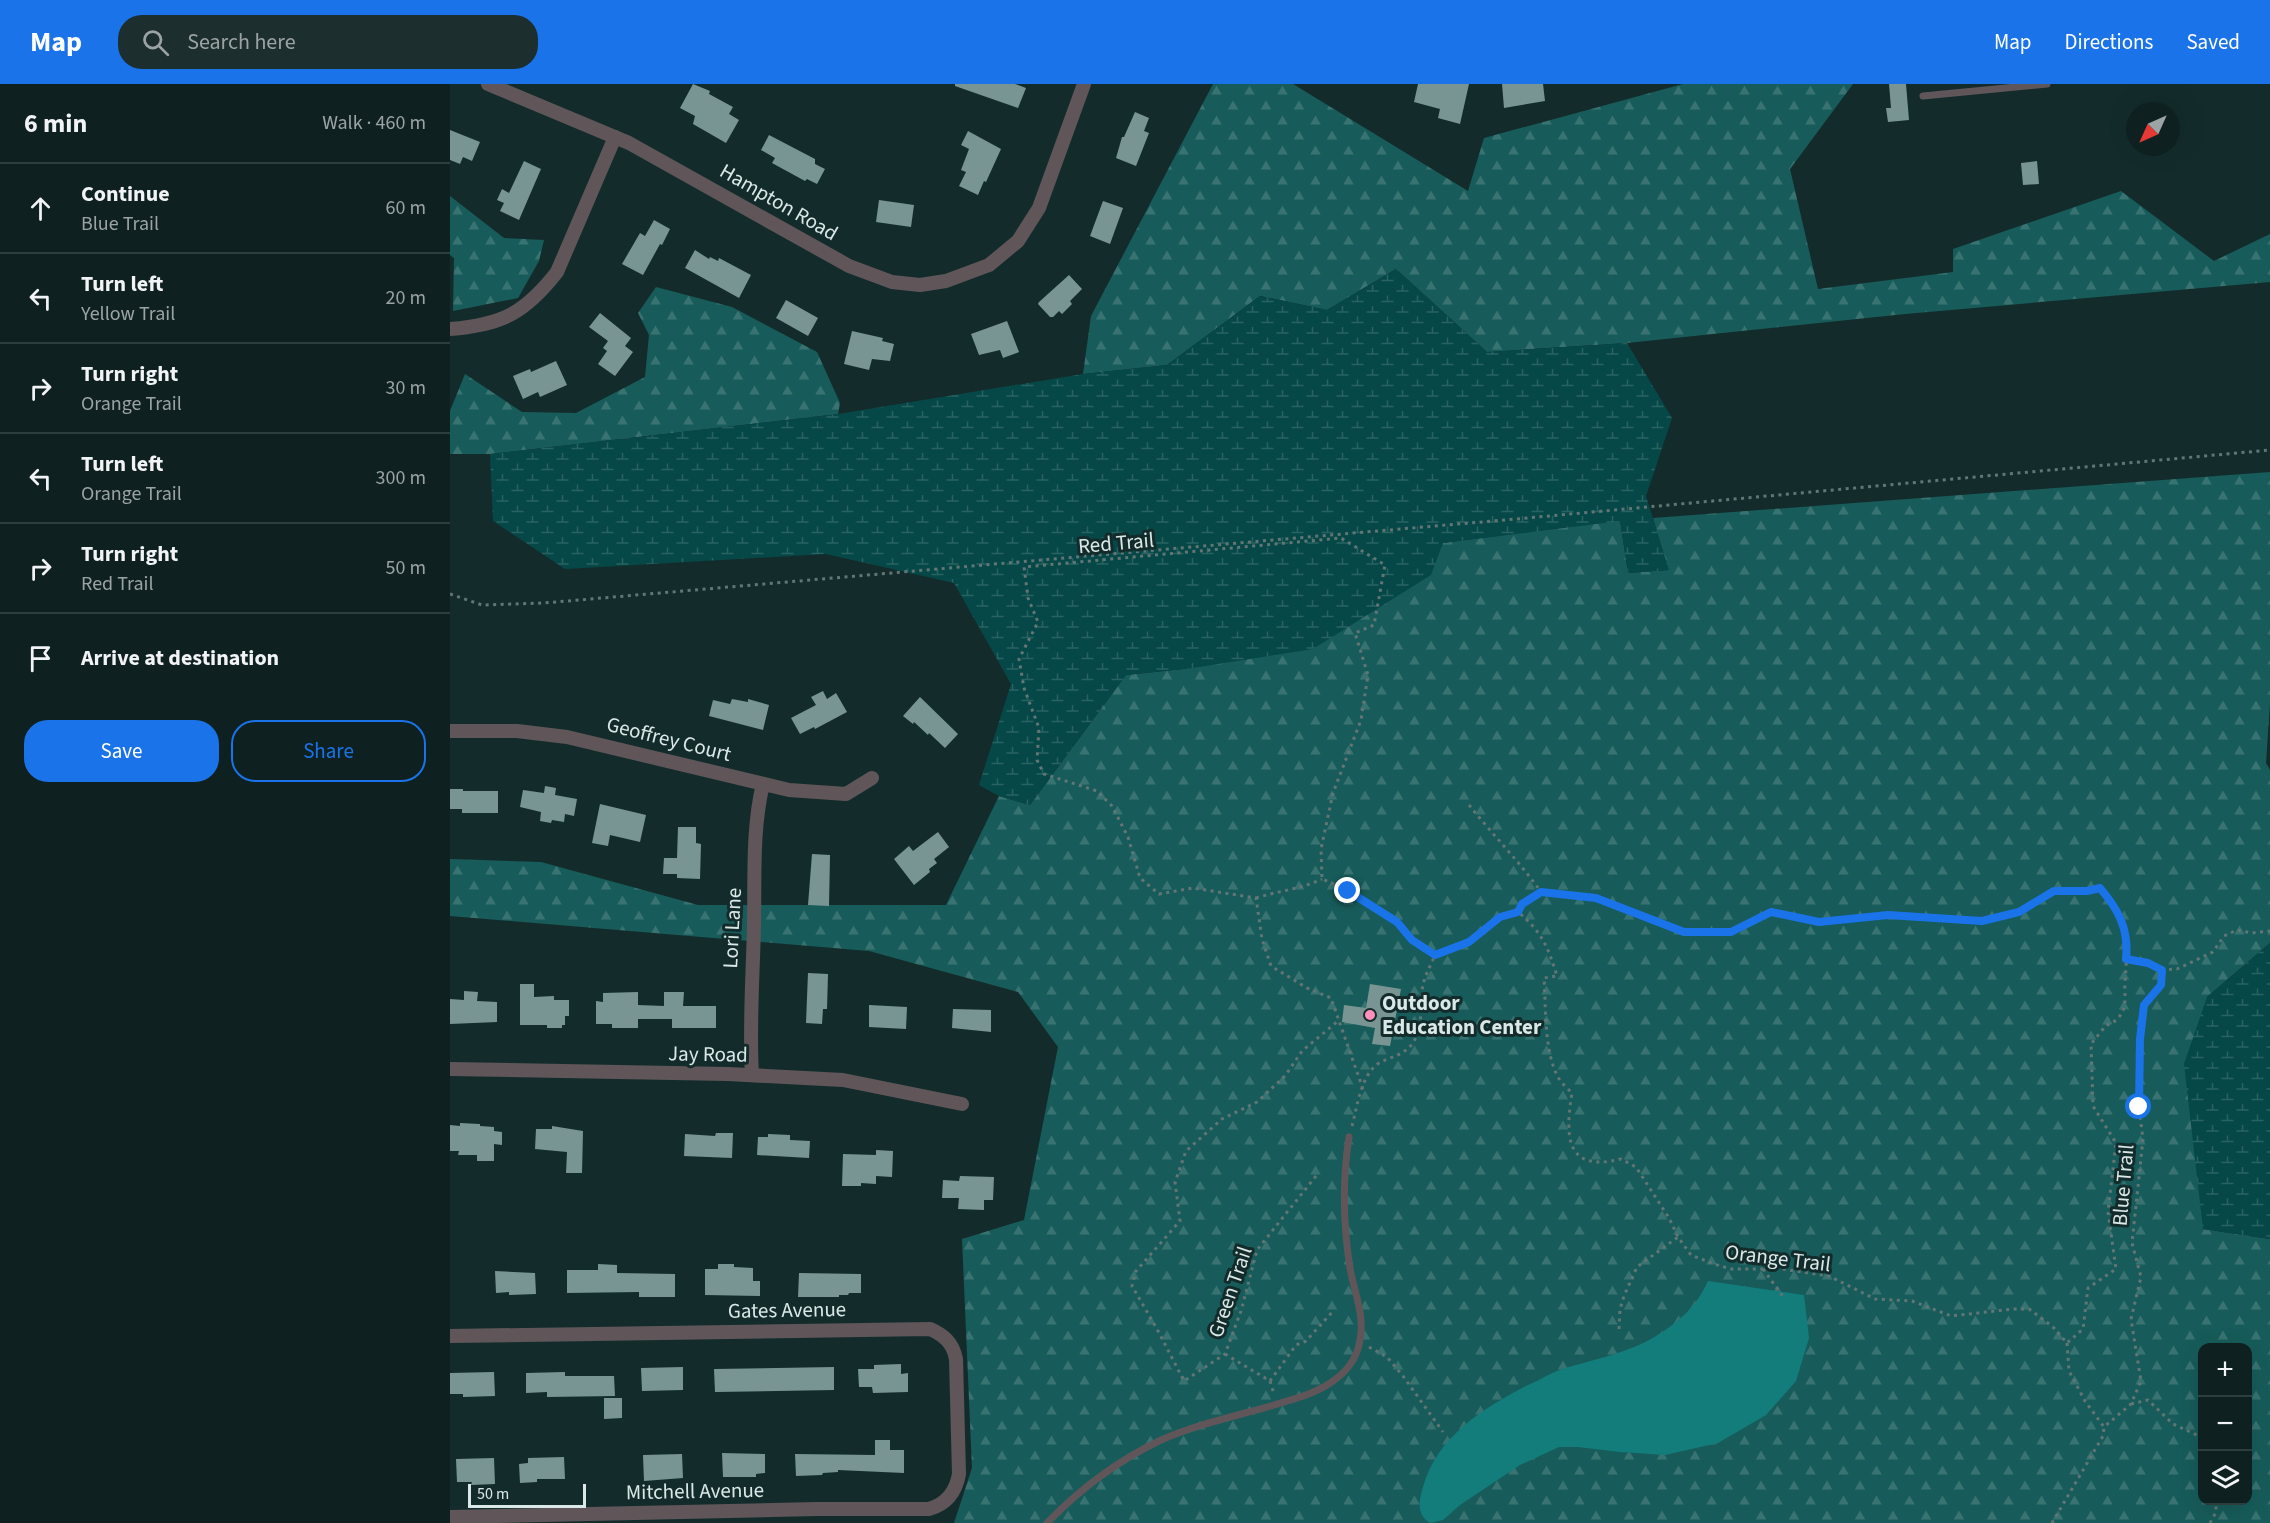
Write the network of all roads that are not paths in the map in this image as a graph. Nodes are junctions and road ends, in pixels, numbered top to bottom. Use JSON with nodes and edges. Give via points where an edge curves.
{"nodes":[{"id":1,"x":488,"y":84,"type":"edge"},
{"id":2,"x":1084,"y":84,"type":"edge"},
{"id":3,"x":2047,"y":84,"type":"edge"},
{"id":4,"x":1923,"y":96,"type":"dead end"},
{"id":5,"x":615,"y":137,"type":"junction"},
{"id":6,"x":450,"y":329,"type":"edge"},
{"id":7,"x":450,"y":731,"type":"edge"},
{"id":8,"x":872,"y":778,"type":"dead end"},
{"id":9,"x":763,"y":784,"type":"junction"},
{"id":10,"x":450,"y":1069,"type":"edge"},
{"id":11,"x":752,"y":1076,"type":"junction"},
{"id":12,"x":962,"y":1104,"type":"dead end"},
{"id":13,"x":1349,"y":1137,"type":"road end"},
{"id":14,"x":450,"y":1336,"type":"edge"},
{"id":15,"x":940,"y":1505,"type":"joint"},
{"id":16,"x":450,"y":1517,"type":"edge"},
{"id":17,"x":1047,"y":1523,"type":"edge"}],
"edges":[{"from":1,"to":5,"type":"street","name":"Hampton Road"},
{"from":2,"to":5,"type":"street","name":"Hampton Road","via":[[1039,208],[1018,241],[989,265],[946,281],[920,285],[892,282],[849,266]]},
{"from":3,"to":4,"type":"lane"},
{"from":5,"to":6,"type":"street","via":[[557,272],[544,289],[530,303],[491,324]]},
{"from":7,"to":9,"type":"street","name":"Geoffrey Court","via":[[517,731],[567,737]]},
{"from":8,"to":9,"type":"street","name":"Geoffrey Court","via":[[846,794],[812,793]]},
{"from":9,"to":11,"type":"street","name":"Lori Lane","via":[[757,810],[750,1021]]},
{"from":10,"to":11,"type":"street","name":"Jay Road"},
{"from":11,"to":12,"type":"street","name":"Jay Road","via":[[850,1081]]},
{"from":13,"to":17,"type":"lane","via":[[1343,1214],[1362,1324],[1356,1355],[1338,1378],[1313,1392],[1188,1430],[1136,1454],[1066,1504]]},
{"from":14,"to":15,"type":"street","name":"Gates Avenue","via":[[930,1329],[951,1344],[956,1359],[959,1474],[953,1492]]},
{"from":15,"to":16,"type":"street","name":"Mitchell Avenue","via":[[929,1509]]}]}
